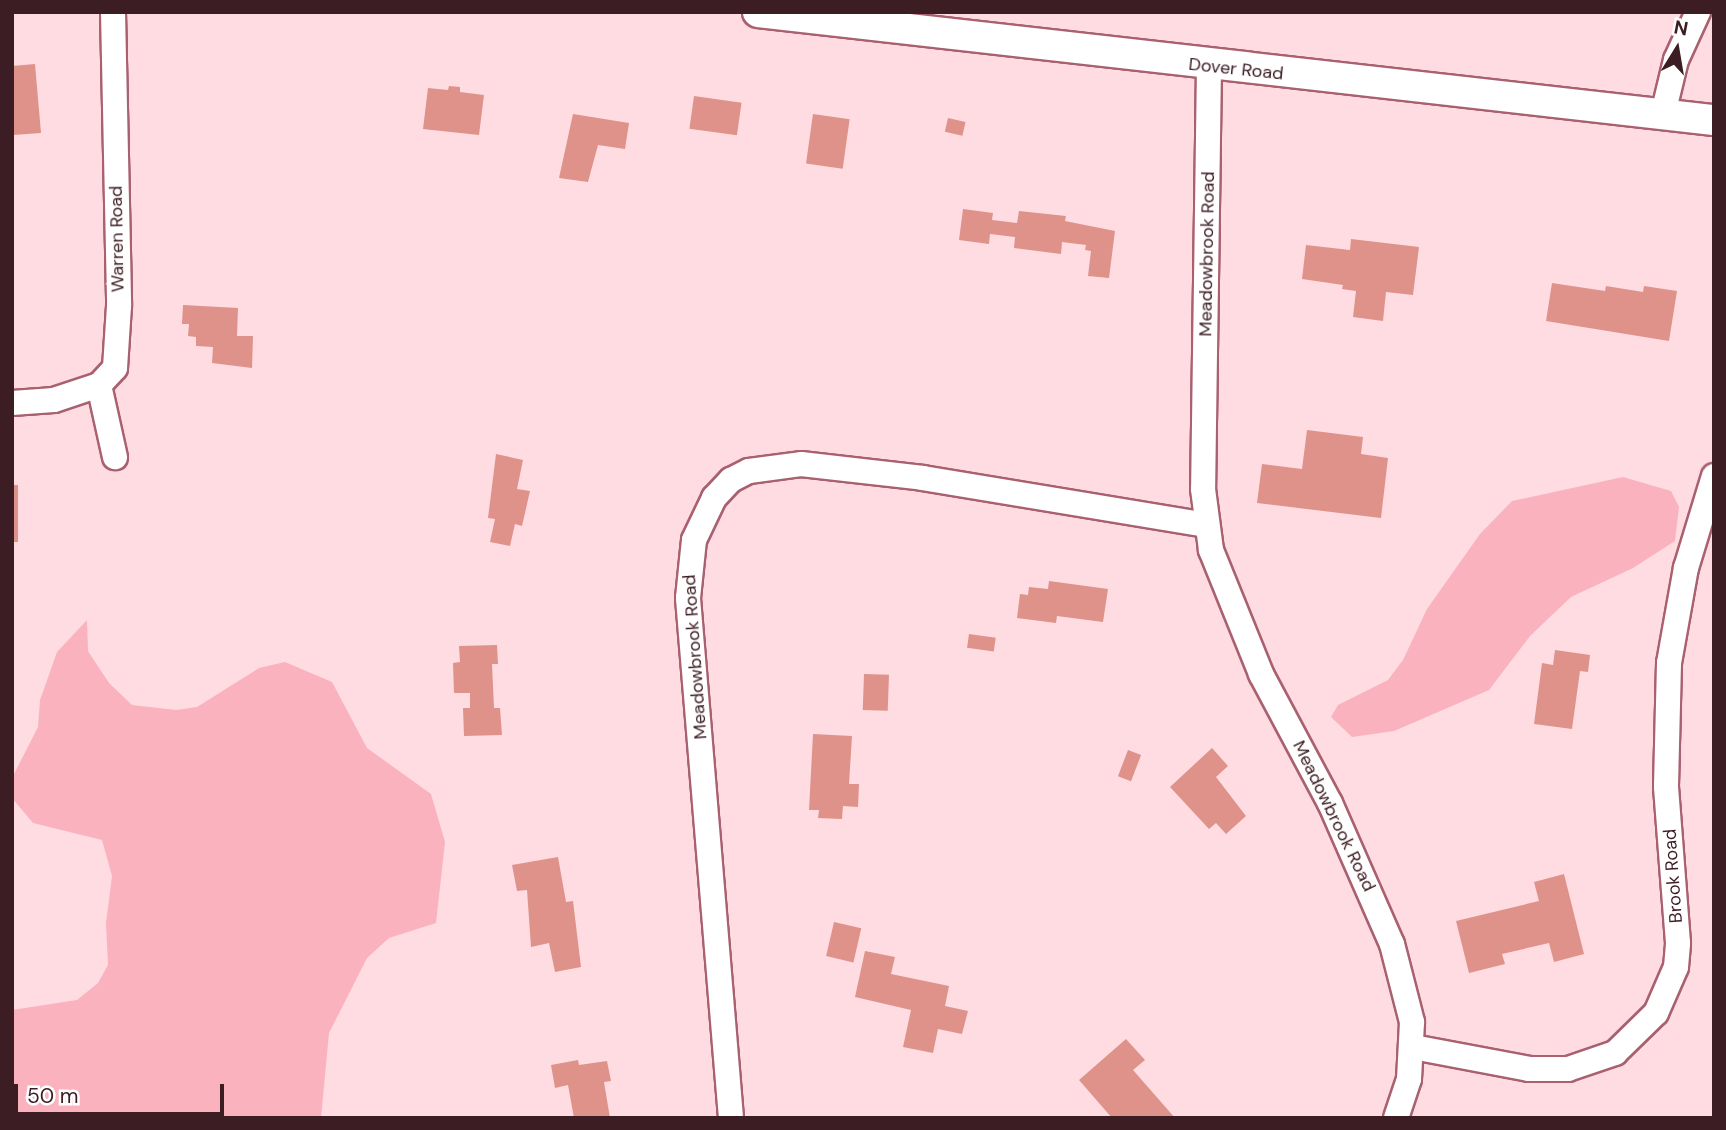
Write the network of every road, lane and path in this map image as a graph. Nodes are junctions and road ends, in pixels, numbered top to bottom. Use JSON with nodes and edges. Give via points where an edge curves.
{"nodes":[{"id":1,"x":113,"y":12,"type":"edge"},
{"id":2,"x":758,"y":12,"type":"edge"},
{"id":3,"x":1698,"y":12,"type":"edge"},
{"id":4,"x":1209,"y":66,"type":"junction"},
{"id":5,"x":1663,"y":114,"type":"junction"},
{"id":6,"x":1714,"y":120,"type":"edge"},
{"id":7,"x":99,"y":385,"type":"junction"},
{"id":8,"x":12,"y":403,"type":"edge"},
{"id":9,"x":115,"y":457,"type":"dead end"},
{"id":10,"x":1714,"y":476,"type":"edge"},
{"id":11,"x":1206,"y":525,"type":"junction"},
{"id":12,"x":1413,"y":1046,"type":"junction"},
{"id":13,"x":731,"y":1118,"type":"edge"},
{"id":14,"x":1396,"y":1118,"type":"edge"}],
"edges":[{"from":1,"to":7,"type":"street","name":"Warren Road","via":[[119,306],[115,369]]},
{"from":2,"to":4,"type":"street","name":"Dover Road"},
{"from":3,"to":5,"type":"street","via":[[1676,60]]},
{"from":4,"to":5,"type":"street","name":"Dover Road"},
{"from":4,"to":11,"type":"street","name":"Meadowbrook Road"},
{"from":5,"to":6,"type":"street","name":"Dover Road"},
{"from":7,"to":8,"type":"street","via":[[54,400]]},
{"from":7,"to":9,"type":"street"},
{"from":10,"to":12,"type":"street","name":"Brook Road","via":[[1686,568],[1670,663],[1666,786],[1678,943],[1676,967],[1662,1002],[1638,1035],[1615,1053],[1568,1069],[1529,1069]]},
{"from":11,"to":12,"type":"street","name":"Meadowbrook Road","via":[[1218,575],[1261,674],[1374,897],[1406,995]]},
{"from":11,"to":13,"type":"street","name":"Meadowbrook Road","via":[[923,478],[801,464],[748,471],[730,480],[713,498],[694,540],[688,598]]},
{"from":12,"to":14,"type":"street","name":"Meadowbrook Road"}]}
